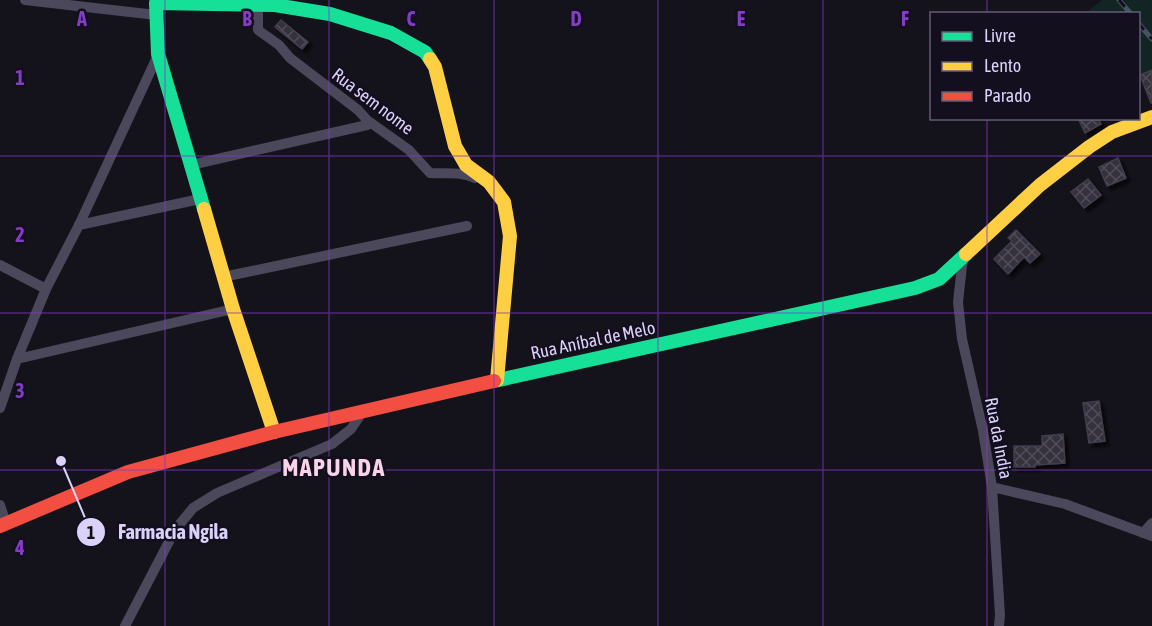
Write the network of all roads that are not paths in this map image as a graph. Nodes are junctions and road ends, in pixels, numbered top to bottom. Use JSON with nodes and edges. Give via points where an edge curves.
{"nodes":[{"id":1,"x":25,"y":0,"type":"edge"},
{"id":2,"x":156,"y":6,"type":"edge"},
{"id":3,"x":258,"y":10,"type":"dead end"},
{"id":4,"x":158,"y":54,"type":"junction"},
{"id":5,"x":1152,"y":117,"type":"edge"},
{"id":6,"x":367,"y":125,"type":"dead end"},
{"id":7,"x":191,"y":165,"type":"junction"},
{"id":8,"x":492,"y":185,"type":"junction"},
{"id":9,"x":200,"y":199,"type":"junction"},
{"id":10,"x":79,"y":225,"type":"junction"},
{"id":11,"x":467,"y":225,"type":"dead end"},
{"id":12,"x":963,"y":257,"type":"junction"},
{"id":13,"x":0,"y":265,"type":"edge"},
{"id":14,"x":223,"y":277,"type":"junction"},
{"id":15,"x":45,"y":289,"type":"junction"},
{"id":16,"x":232,"y":309,"type":"junction"},
{"id":17,"x":17,"y":359,"type":"junction"},
{"id":18,"x":496,"y":380,"type":"junction"},
{"id":19,"x":0,"y":408,"type":"edge"},
{"id":20,"x":364,"y":411,"type":"junction"},
{"id":21,"x":274,"y":432,"type":"junction"},
{"id":22,"x":992,"y":487,"type":"junction"},
{"id":23,"x":0,"y":505,"type":"edge"},
{"id":24,"x":1152,"y":523,"type":"edge"},
{"id":25,"x":3,"y":525,"type":"edge"},
{"id":26,"x":1148,"y":535,"type":"edge"},
{"id":27,"x":125,"y":626,"type":"edge"},
{"id":28,"x":999,"y":626,"type":"edge"}],
"edges":[{"from":1,"to":2,"type":"street"},
{"from":2,"to":4,"type":"street"},
{"from":2,"to":8,"type":"street","via":[[275,5],[330,14],[391,33],[425,52],[435,67],[455,146],[466,165]]},
{"from":3,"to":8,"type":"street","name":"Rua sem nome","via":[[258,30],[264,36],[409,150],[430,173],[464,172]]},
{"from":4,"to":7,"type":"street"},
{"from":4,"to":10,"type":"street"},
{"from":5,"to":12,"type":"street","name":"Rua Aníbal de Melo","via":[[1112,132],[1089,147],[1040,185]]},
{"from":6,"to":7,"type":"street"},
{"from":7,"to":9,"type":"street"},
{"from":8,"to":18,"type":"street","via":[[504,202],[510,236]]},
{"from":9,"to":10,"type":"street"},
{"from":9,"to":14,"type":"street"},
{"from":10,"to":15,"type":"street"},
{"from":11,"to":14,"type":"street"},
{"from":12,"to":18,"type":"street","name":"Rua Aníbal de Melo","via":[[939,279],[915,288]]},
{"from":12,"to":22,"type":"street","name":"Rua da India","via":[[958,302],[962,339]]},
{"from":13,"to":15,"type":"street"},
{"from":14,"to":16,"type":"street"},
{"from":15,"to":17,"type":"street"},
{"from":16,"to":17,"type":"street"},
{"from":16,"to":21,"type":"street"},
{"from":17,"to":19,"type":"street"},
{"from":18,"to":20,"type":"street","name":"Rua Aníbal de Melo"},
{"from":20,"to":21,"type":"street","name":"Rua Aníbal de Melo"},
{"from":20,"to":27,"type":"street","via":[[351,429],[332,444],[217,493],[193,508],[175,530]]},
{"from":21,"to":25,"type":"street","name":"Rua Aníbal de Melo","via":[[128,472]]},
{"from":22,"to":26,"type":"street","via":[[1065,504]]},
{"from":22,"to":28,"type":"street","name":"Rua da India"},
{"from":23,"to":25,"type":"street"},
{"from":24,"to":26,"type":"street"}]}
